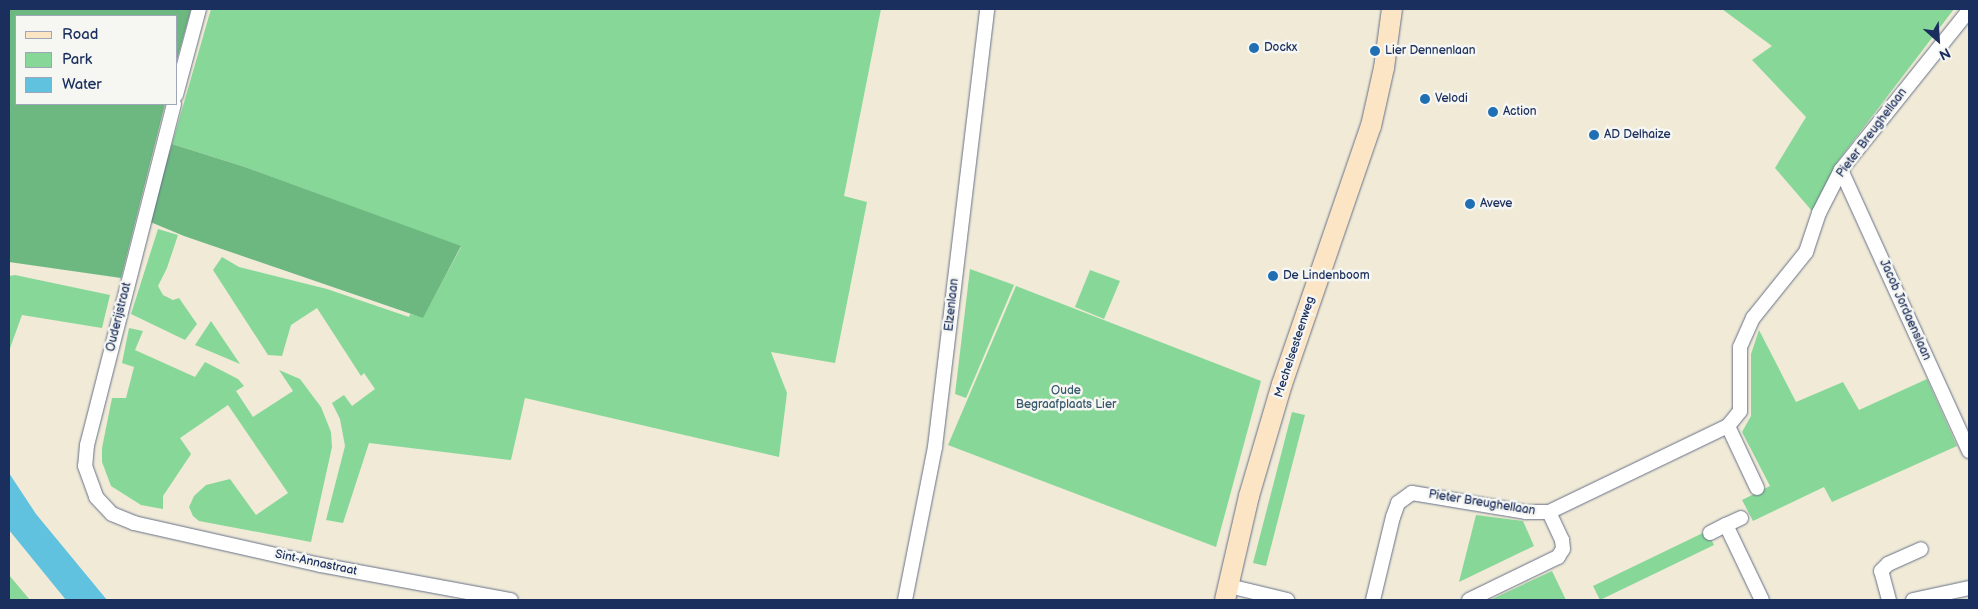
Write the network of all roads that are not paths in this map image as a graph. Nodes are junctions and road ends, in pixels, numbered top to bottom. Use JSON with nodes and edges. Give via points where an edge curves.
{"nodes":[{"id":1,"x":199,"y":9,"type":"edge"},
{"id":2,"x":987,"y":9,"type":"edge"},
{"id":3,"x":1392,"y":9,"type":"edge"},
{"id":4,"x":1969,"y":10,"type":"edge"},
{"id":5,"x":178,"y":88,"type":"edge"},
{"id":6,"x":174,"y":105,"type":"edge"},
{"id":7,"x":1841,"y":170,"type":"junction"},
{"id":8,"x":1728,"y":426,"type":"junction"},
{"id":9,"x":1969,"y":451,"type":"edge"},
{"id":10,"x":1757,"y":488,"type":"dead end"},
{"id":11,"x":1549,"y":512,"type":"junction"},
{"id":12,"x":122,"y":518,"type":"joint"},
{"id":13,"x":1741,"y":518,"type":"dead end"},
{"id":14,"x":1726,"y":525,"type":"junction"},
{"id":15,"x":1710,"y":533,"type":"dead end"},
{"id":16,"x":1921,"y":549,"type":"dead end"},
{"id":17,"x":1969,"y":588,"type":"edge"},
{"id":18,"x":1227,"y":593,"type":"edge"},
{"id":19,"x":512,"y":600,"type":"edge"},
{"id":20,"x":905,"y":600,"type":"edge"},
{"id":21,"x":1287,"y":600,"type":"edge"},
{"id":22,"x":1373,"y":600,"type":"edge"},
{"id":23,"x":1469,"y":600,"type":"edge"},
{"id":24,"x":1762,"y":600,"type":"edge"},
{"id":25,"x":1889,"y":600,"type":"edge"},
{"id":26,"x":1913,"y":600,"type":"edge"}],
"edges":[{"from":1,"to":5,"type":"street"},
{"from":2,"to":20,"type":"street","name":"Elzenlaan","via":[[936,438]]},
{"from":3,"to":18,"type":"street","name":"Mechelsesteenweg","via":[[1384,68],[1371,126],[1282,384]]},
{"from":4,"to":7,"type":"street","name":"Pieter Breughellaan"},
{"from":6,"to":12,"type":"street","name":"Ouderijstraat","via":[[85,456],[92,491],[103,506]]},
{"from":7,"to":8,"type":"street","name":"Pieter Breughellaan","via":[[1819,213],[1806,252],[1753,318],[1740,347],[1740,411]]},
{"from":7,"to":9,"type":"street","name":"Jacob Jordaenslaan"},
{"from":8,"to":10,"type":"street"},
{"from":8,"to":11,"type":"street","name":"Pieter Breughellaan"},
{"from":11,"to":22,"type":"street","name":"Pieter Breughellaan","via":[[1526,512],[1412,492],[1398,504],[1393,517]]},
{"from":11,"to":23,"type":"street","name":"Pieter Breughellaan","via":[[1562,540],[1563,549],[1558,556]]},
{"from":12,"to":19,"type":"street","name":"Sint-Annastraat","via":[[320,565]]},
{"from":13,"to":14,"type":"street"},
{"from":14,"to":15,"type":"street"},
{"from":14,"to":24,"type":"street"},
{"from":16,"to":25,"type":"street","via":[[1888,564],[1881,571],[1880,579]]},
{"from":17,"to":26,"type":"street"},
{"from":18,"to":21,"type":"street"}]}
